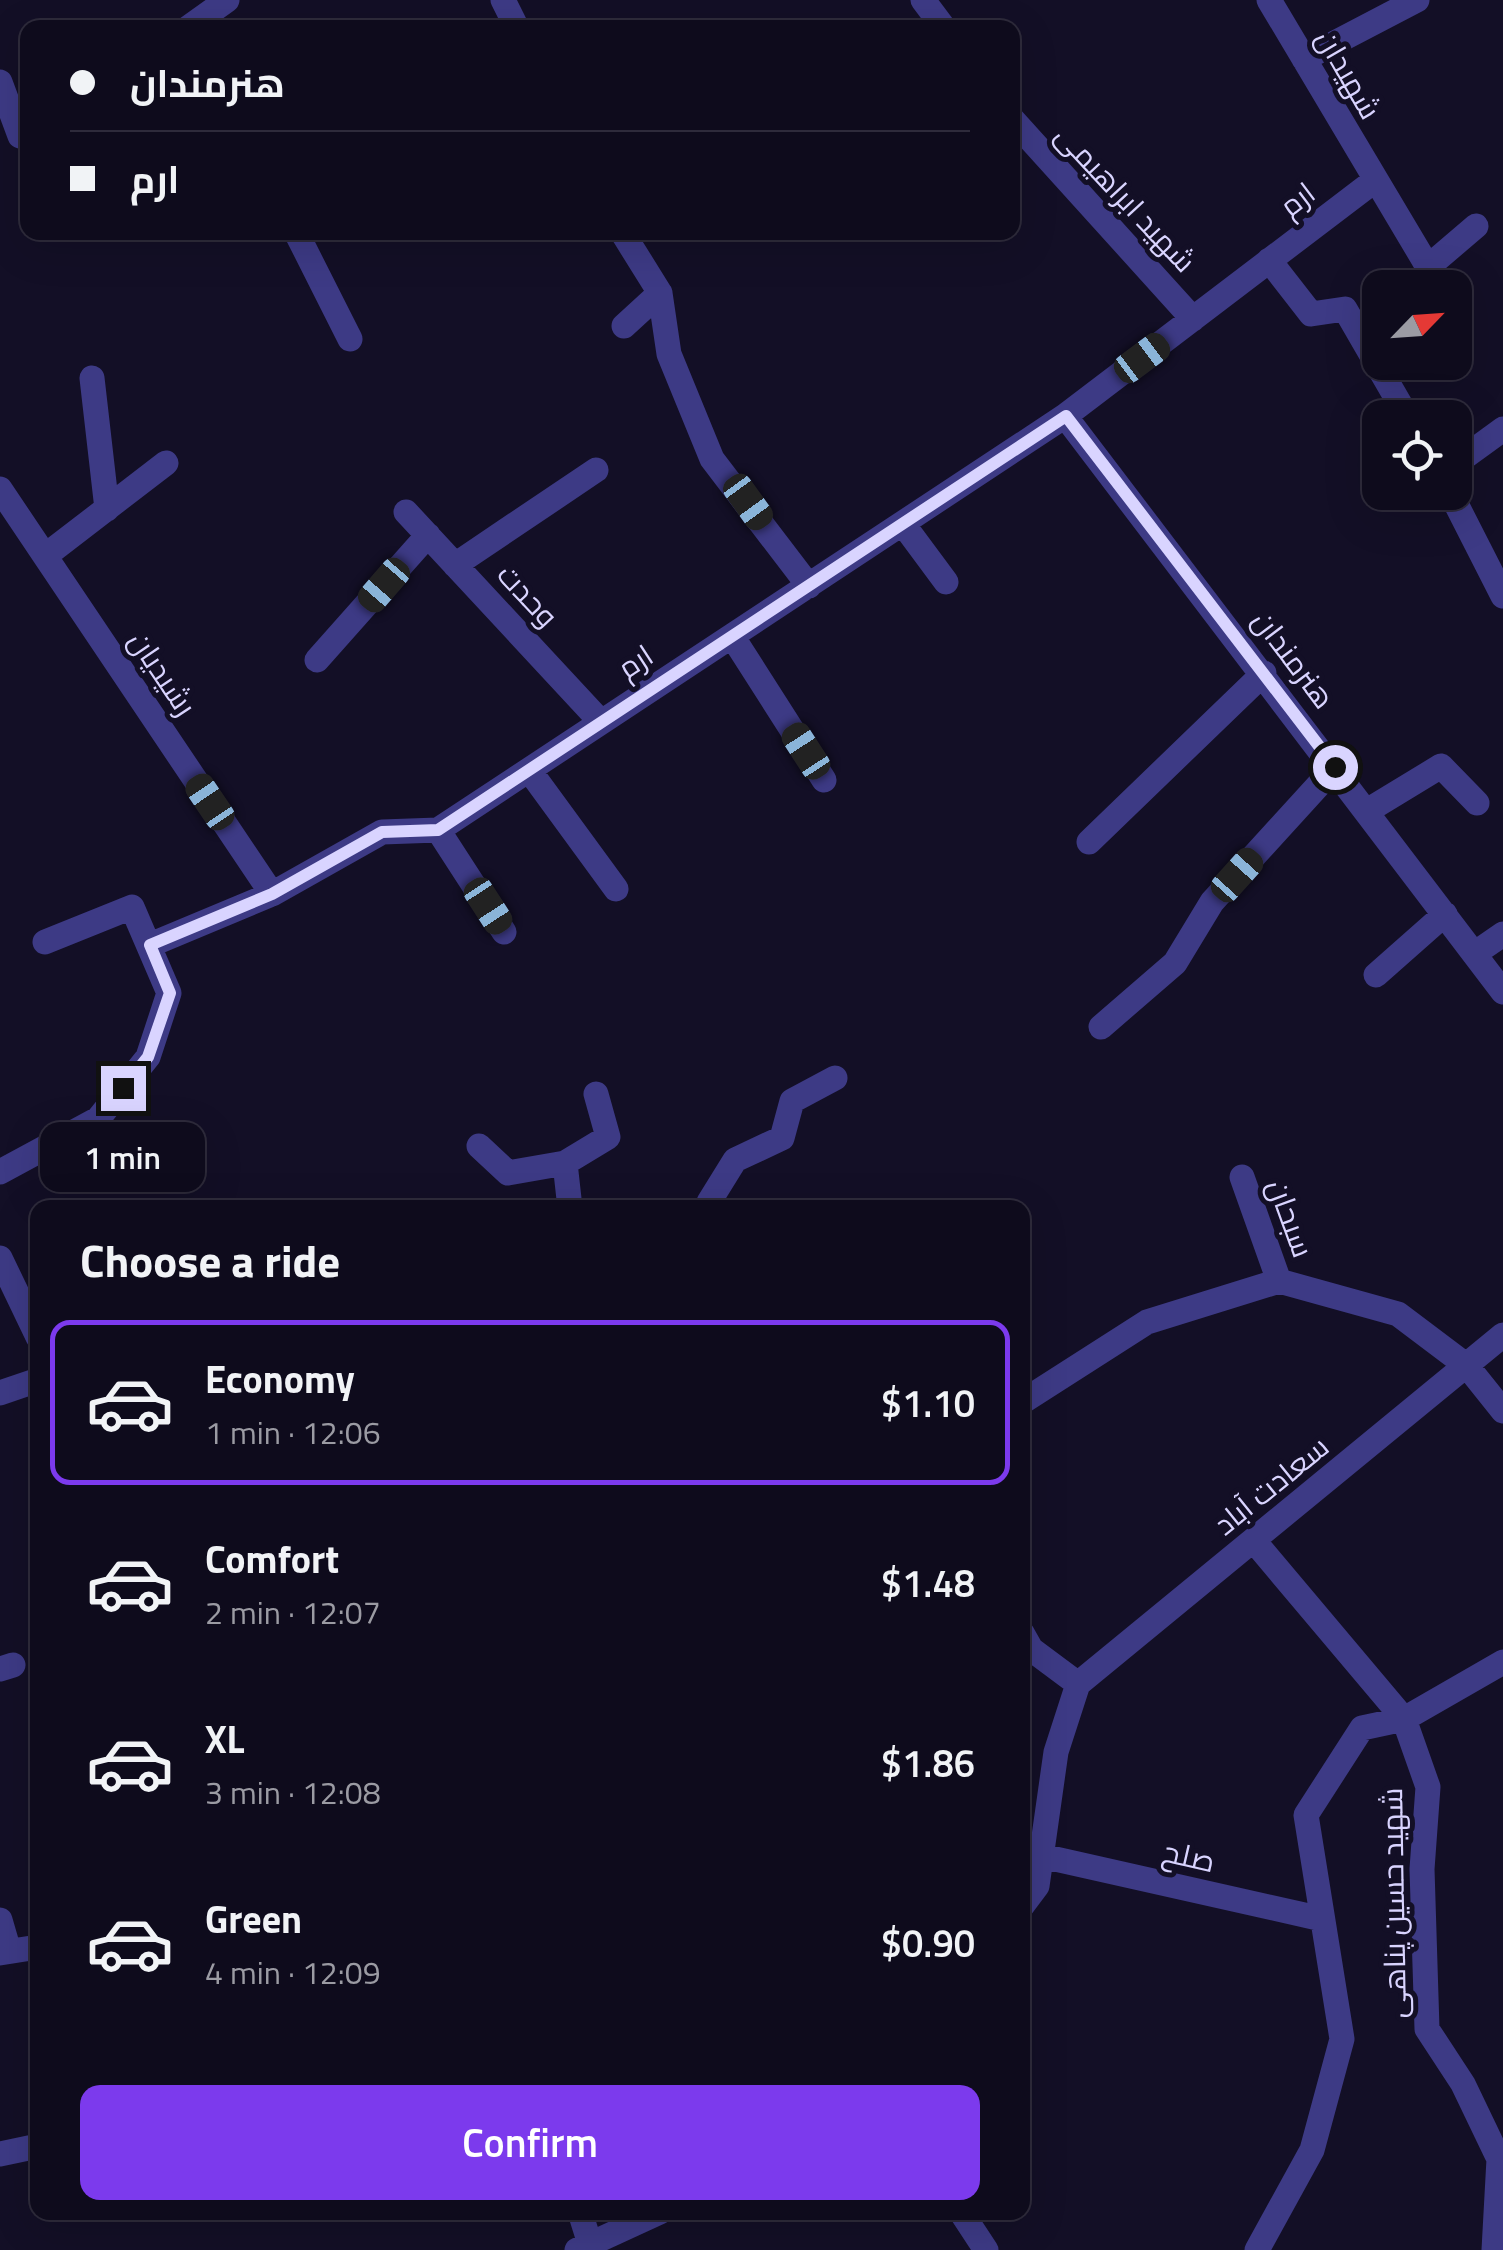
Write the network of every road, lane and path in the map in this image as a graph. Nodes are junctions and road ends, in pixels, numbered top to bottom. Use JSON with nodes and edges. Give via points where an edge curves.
{"nodes":[{"id":1,"x":226,"y":0,"type":"edge"},
{"id":2,"x":1268,"y":0,"type":"edge"},
{"id":3,"x":1417,"y":0,"type":"edge"},
{"id":4,"x":199,"y":20,"type":"edge"},
{"id":5,"x":1304,"y":60,"type":"junction"},
{"id":6,"x":0,"y":82,"type":"edge"},
{"id":7,"x":1020,"y":128,"type":"edge"},
{"id":8,"x":16,"y":138,"type":"edge"},
{"id":9,"x":1374,"y":181,"type":"junction"},
{"id":10,"x":1476,"y":226,"type":"dead end"},
{"id":11,"x":300,"y":240,"type":"edge"},
{"id":12,"x":627,"y":240,"type":"edge"},
{"id":13,"x":1269,"y":260,"type":"junction"},
{"id":14,"x":660,"y":293,"type":"junction"},
{"id":15,"x":1192,"y":319,"type":"junction"},
{"id":16,"x":624,"y":326,"type":"dead end"},
{"id":17,"x":350,"y":339,"type":"dead end"},
{"id":18,"x":92,"y":378,"type":"dead end"},
{"id":19,"x":1398,"y":400,"type":"edge"},
{"id":20,"x":1066,"y":416,"type":"junction"},
{"id":21,"x":1503,"y":429,"type":"edge"},
{"id":22,"x":1472,"y":452,"type":"edge"},
{"id":23,"x":166,"y":463,"type":"dead end"},
{"id":24,"x":596,"y":470,"type":"dead end"},
{"id":25,"x":0,"y":489,"type":"edge"},
{"id":26,"x":108,"y":508,"type":"junction"},
{"id":27,"x":1459,"y":510,"type":"edge"},
{"id":28,"x":406,"y":512,"type":"dead end"},
{"id":29,"x":903,"y":524,"type":"junction"},
{"id":30,"x":428,"y":536,"type":"junction"},
{"id":31,"x":45,"y":556,"type":"junction"},
{"id":32,"x":455,"y":565,"type":"junction"},
{"id":33,"x":946,"y":582,"type":"dead end"},
{"id":34,"x":809,"y":586,"type":"junction"},
{"id":35,"x":1503,"y":596,"type":"edge"},
{"id":36,"x":732,"y":636,"type":"junction"},
{"id":37,"x":318,"y":660,"type":"dead end"},
{"id":38,"x":1264,"y":673,"type":"junction"},
{"id":39,"x":601,"y":722,"type":"junction"},
{"id":40,"x":1335,"y":767,"type":"junction"},
{"id":41,"x":529,"y":770,"type":"junction"},
{"id":42,"x":824,"y":780,"type":"dead end"},
{"id":43,"x":1477,"y":803,"type":"dead end"},
{"id":44,"x":1367,"y":810,"type":"junction"},
{"id":45,"x":438,"y":830,"type":"junction"},
{"id":46,"x":1089,"y":842,"type":"dead end"},
{"id":47,"x":616,"y":888,"type":"dead end"},
{"id":48,"x":272,"y":894,"type":"junction"},
{"id":49,"x":1445,"y":914,"type":"junction"},
{"id":50,"x":504,"y":932,"type":"dead end"},
{"id":51,"x":1503,"y":934,"type":"edge"},
{"id":52,"x":45,"y":942,"type":"dead end"},
{"id":53,"x":150,"y":945,"type":"junction"},
{"id":54,"x":1474,"y":954,"type":"junction"},
{"id":55,"x":1376,"y":975,"type":"dead end"},
{"id":56,"x":1503,"y":992,"type":"edge"},
{"id":57,"x":1102,"y":1027,"type":"dead end"},
{"id":58,"x":836,"y":1078,"type":"dead end"},
{"id":59,"x":596,"y":1094,"type":"dead end"},
{"id":60,"x":479,"y":1146,"type":"dead end"},
{"id":61,"x":566,"y":1163,"type":"junction"},
{"id":62,"x":0,"y":1172,"type":"edge"},
{"id":63,"x":1242,"y":1177,"type":"dead end"},
{"id":64,"x":569,"y":1200,"type":"edge"},
{"id":65,"x":710,"y":1200,"type":"edge"},
{"id":66,"x":0,"y":1258,"type":"edge"},
{"id":67,"x":1280,"y":1281,"type":"junction"},
{"id":68,"x":30,"y":1320,"type":"edge"},
{"id":69,"x":1503,"y":1335,"type":"edge"},
{"id":70,"x":1467,"y":1366,"type":"junction"},
{"id":71,"x":30,"y":1383,"type":"edge"},
{"id":72,"x":0,"y":1393,"type":"edge"},
{"id":73,"x":1030,"y":1397,"type":"edge"},
{"id":74,"x":1503,"y":1410,"type":"edge"},
{"id":75,"x":1254,"y":1541,"type":"junction"},
{"id":76,"x":1030,"y":1647,"type":"edge"},
{"id":77,"x":1503,"y":1662,"type":"edge"},
{"id":78,"x":1078,"y":1684,"type":"junction"},
{"id":79,"x":1404,"y":1719,"type":"junction"},
{"id":80,"x":1042,"y":1856,"type":"junction"},
{"id":81,"x":1030,"y":1895,"type":"edge"},
{"id":82,"x":1322,"y":1919,"type":"junction"},
{"id":83,"x":0,"y":1920,"type":"edge"},
{"id":84,"x":30,"y":1948,"type":"edge"},
{"id":85,"x":4,"y":1952,"type":"edge"},
{"id":86,"x":30,"y":2148,"type":"edge"},
{"id":87,"x":0,"y":2154,"type":"edge"},
{"id":88,"x":581,"y":2220,"type":"edge"},
{"id":89,"x":642,"y":2220,"type":"edge"},
{"id":90,"x":965,"y":2220,"type":"edge"},
{"id":91,"x":1497,"y":2244,"type":"edge"},
{"id":92,"x":583,"y":2247,"type":"edge"},
{"id":93,"x":986,"y":2250,"type":"edge"},
{"id":94,"x":1257,"y":2250,"type":"edge"}],
"edges":[{"from":1,"to":4,"type":"street"},
{"from":2,"to":5,"type":"street","name":"شهیدان"},
{"from":3,"to":5,"type":"street"},
{"from":5,"to":9,"type":"street","name":"شهیدان"},
{"from":6,"to":8,"type":"street"},
{"from":7,"to":15,"type":"street","name":"شهید ابراهیمی"},
{"from":9,"to":10,"type":"street","name":"شهیدان","via":[[1428,267]]},
{"from":9,"to":13,"type":"street","name":"ارم"},
{"from":11,"to":17,"type":"street"},
{"from":12,"to":14,"type":"street"},
{"from":13,"to":15,"type":"street","name":"ارم"},
{"from":13,"to":19,"type":"street","via":[[1312,314],[1345,309]]},
{"from":14,"to":16,"type":"street"},
{"from":14,"to":34,"type":"street","via":[[669,354],[712,459]]},
{"from":15,"to":20,"type":"street","name":"ارم"},
{"from":18,"to":26,"type":"street"},
{"from":20,"to":29,"type":"street","name":"ارم"},
{"from":20,"to":38,"type":"street","name":"هنرمندان"},
{"from":21,"to":22,"type":"street"},
{"from":23,"to":26,"type":"street"},
{"from":24,"to":32,"type":"street"},
{"from":25,"to":31,"type":"street","name":"رشیدیان"},
{"from":26,"to":31,"type":"street"},
{"from":27,"to":35,"type":"street"},
{"from":28,"to":30,"type":"street","name":"وحدت"},
{"from":29,"to":33,"type":"street"},
{"from":29,"to":34,"type":"street","name":"ارم"},
{"from":30,"to":32,"type":"street","name":"وحدت"},
{"from":30,"to":37,"type":"street"},
{"from":31,"to":48,"type":"street","name":"رشیدیان"},
{"from":32,"to":39,"type":"street","name":"وحدت"},
{"from":34,"to":36,"type":"street","name":"ارم"},
{"from":36,"to":39,"type":"street","name":"ارم"},
{"from":36,"to":42,"type":"street"},
{"from":38,"to":40,"type":"street","name":"هنرمندان"},
{"from":38,"to":46,"type":"street"},
{"from":39,"to":41,"type":"street","name":"ارم"},
{"from":40,"to":44,"type":"street","name":"هنرمندان"},
{"from":40,"to":57,"type":"street","via":[[1212,902],[1175,963]]},
{"from":41,"to":45,"type":"street","name":"ارم"},
{"from":41,"to":47,"type":"street"},
{"from":43,"to":44,"type":"street","via":[[1440,766]]},
{"from":44,"to":49,"type":"street","name":"هنرمندان"},
{"from":45,"to":48,"type":"street","via":[[382,832]]},
{"from":45,"to":50,"type":"street"},
{"from":48,"to":53,"type":"street"},
{"from":49,"to":54,"type":"street","name":"هنرمندان"},
{"from":49,"to":55,"type":"street"},
{"from":51,"to":54,"type":"street"},
{"from":52,"to":53,"type":"street","via":[[132,907]]},
{"from":53,"to":62,"type":"street","via":[[170,993],[148,1057],[98,1119]]},
{"from":54,"to":56,"type":"street","name":"هنرمندان"},
{"from":58,"to":65,"type":"street","via":[[792,1101],[782,1138],[735,1160]]},
{"from":59,"to":61,"type":"street","via":[[608,1137]]},
{"from":60,"to":61,"type":"street","via":[[508,1173]]},
{"from":61,"to":64,"type":"street"},
{"from":63,"to":67,"type":"street","name":"سبحان"},
{"from":66,"to":68,"type":"street"},
{"from":67,"to":70,"type":"street","via":[[1398,1314]]},
{"from":67,"to":73,"type":"street","via":[[1147,1322]]},
{"from":69,"to":70,"type":"street","name":"سعادت آباد"},
{"from":70,"to":74,"type":"street"},
{"from":70,"to":75,"type":"street","name":"سعادت آباد"},
{"from":71,"to":72,"type":"street"},
{"from":75,"to":78,"type":"street","name":"سعادت آباد"},
{"from":75,"to":79,"type":"street"},
{"from":76,"to":78,"type":"street"},
{"from":77,"to":79,"type":"street"},
{"from":78,"to":80,"type":"street","via":[[1056,1752]]},
{"from":79,"to":82,"type":"street","via":[[1362,1728],[1306,1815]]},
{"from":79,"to":91,"type":"street","name":"شهید حسین پناهی","via":[[1428,1787],[1422,1869],[1427,2029],[1499,2159]]},
{"from":80,"to":81,"type":"street"},
{"from":80,"to":82,"type":"street","name":"صلح"},
{"from":82,"to":94,"type":"street","via":[[1342,2039],[1312,2150]]},
{"from":83,"to":85,"type":"street"},
{"from":84,"to":85,"type":"street"},
{"from":86,"to":87,"type":"street"},
{"from":88,"to":92,"type":"street"},
{"from":89,"to":92,"type":"street"},
{"from":90,"to":93,"type":"street"}]}
